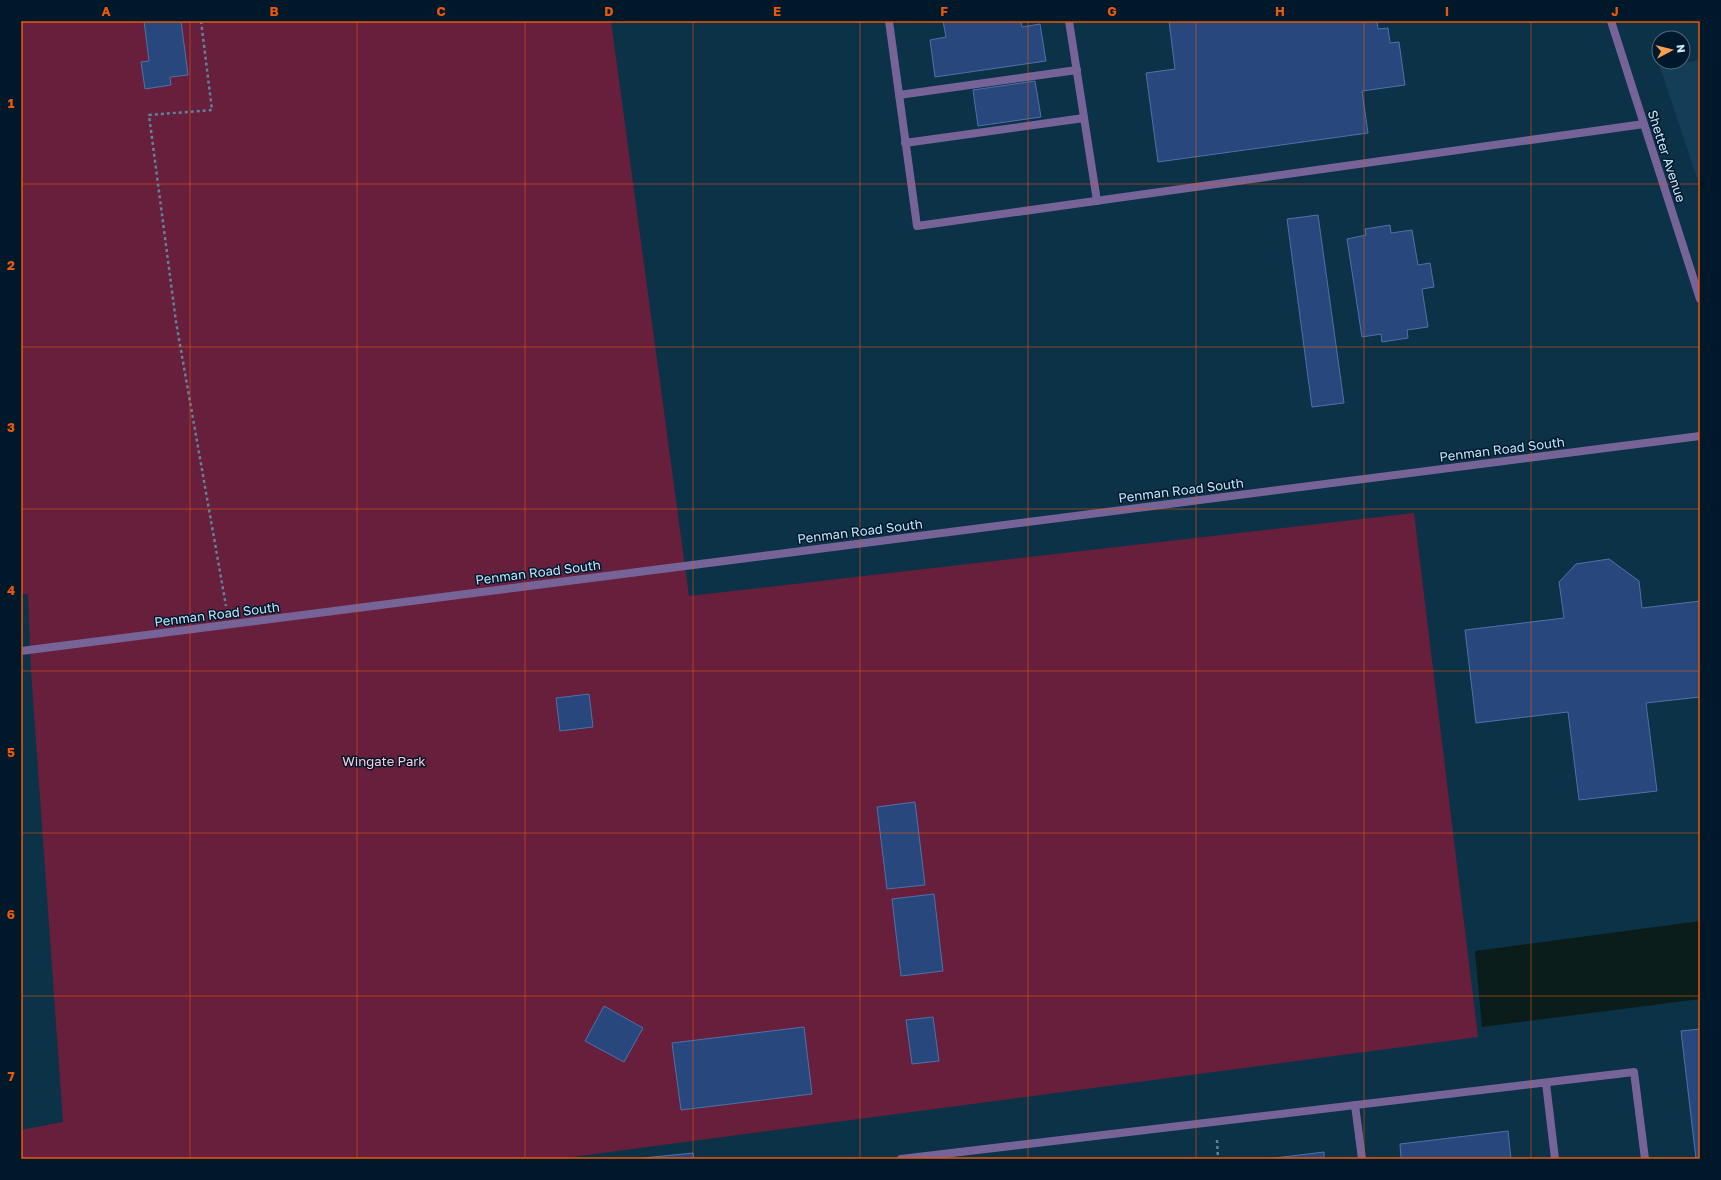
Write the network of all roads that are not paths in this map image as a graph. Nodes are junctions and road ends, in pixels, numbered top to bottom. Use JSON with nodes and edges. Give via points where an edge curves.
{"nodes":[{"id":1,"x":889,"y":21,"type":"edge"},
{"id":2,"x":1069,"y":21,"type":"edge"},
{"id":3,"x":1611,"y":21,"type":"edge"},
{"id":4,"x":1077,"y":70,"type":"junction"},
{"id":5,"x":899,"y":95,"type":"junction"},
{"id":6,"x":1084,"y":118,"type":"junction"},
{"id":7,"x":1644,"y":124,"type":"junction"},
{"id":8,"x":905,"y":143,"type":"junction"},
{"id":9,"x":1097,"y":201,"type":"junction"},
{"id":10,"x":1700,"y":299,"type":"edge"},
{"id":11,"x":1700,"y":436,"type":"edge"},
{"id":12,"x":22,"y":651,"type":"edge"},
{"id":13,"x":1546,"y":1083,"type":"junction"},
{"id":14,"x":1355,"y":1105,"type":"junction"},
{"id":15,"x":901,"y":1159,"type":"edge"},
{"id":16,"x":1362,"y":1159,"type":"edge"},
{"id":17,"x":1555,"y":1159,"type":"edge"},
{"id":18,"x":1645,"y":1159,"type":"edge"}],
"edges":[{"from":1,"to":5,"type":"street"},
{"from":2,"to":4,"type":"street"},
{"from":3,"to":7,"type":"street","name":"Shetter Avenue"},
{"from":4,"to":5,"type":"street"},
{"from":4,"to":6,"type":"street"},
{"from":5,"to":8,"type":"street"},
{"from":6,"to":8,"type":"street"},
{"from":6,"to":9,"type":"street"},
{"from":7,"to":9,"type":"street"},
{"from":7,"to":10,"type":"street","name":"Shetter Avenue"},
{"from":8,"to":9,"type":"street","via":[[917,226]]},
{"from":11,"to":12,"type":"street","name":"Penman Road South"},
{"from":13,"to":14,"type":"street"},
{"from":13,"to":17,"type":"street"},
{"from":13,"to":18,"type":"street","via":[[1634,1072]]},
{"from":14,"to":15,"type":"street"},
{"from":14,"to":16,"type":"street"}]}
